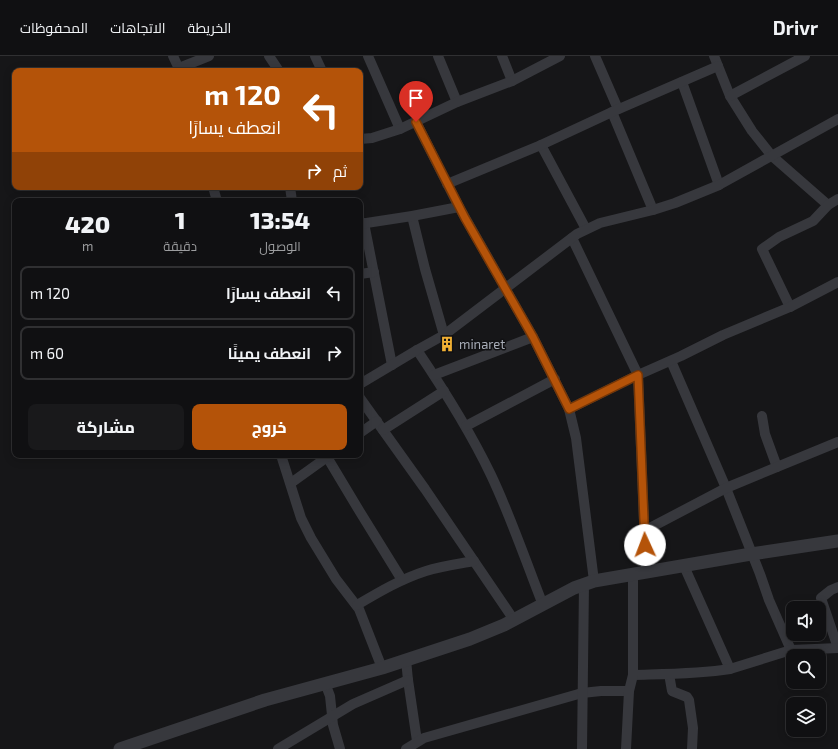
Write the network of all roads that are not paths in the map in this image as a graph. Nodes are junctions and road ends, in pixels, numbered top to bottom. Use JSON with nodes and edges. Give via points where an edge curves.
{"nodes":[{"id":1,"x":173,"y":56,"type":"edge"},
{"id":2,"x":209,"y":56,"type":"edge"},
{"id":3,"x":269,"y":56,"type":"edge"},
{"id":4,"x":315,"y":56,"type":"edge"},
{"id":5,"x":368,"y":56,"type":"edge"},
{"id":6,"x":438,"y":56,"type":"edge"},
{"id":7,"x":502,"y":56,"type":"edge"},
{"id":8,"x":560,"y":56,"type":"edge"},
{"id":9,"x":595,"y":56,"type":"edge"},
{"id":10,"x":714,"y":56,"type":"edge"},
{"id":11,"x":805,"y":56,"type":"edge"},
{"id":12,"x":789,"y":60,"type":"edge"},
{"id":13,"x":718,"y":66,"type":"junction"},
{"id":14,"x":178,"y":68,"type":"edge"},
{"id":15,"x":183,"y":68,"type":"edge"},
{"id":16,"x":277,"y":68,"type":"edge"},
{"id":17,"x":321,"y":68,"type":"edge"},
{"id":18,"x":512,"y":80,"type":"junction"},
{"id":19,"x":682,"y":82,"type":"junction"},
{"id":20,"x":730,"y":96,"type":"junction"},
{"id":21,"x":457,"y":102,"type":"junction"},
{"id":22,"x":615,"y":110,"type":"junction"},
{"id":23,"x":838,"y":119,"type":"edge"},
{"id":24,"x":416,"y":122,"type":"junction"},
{"id":25,"x":400,"y":129,"type":"junction"},
{"id":26,"x":363,"y":138,"type":"edge"},
{"id":27,"x":541,"y":145,"type":"junction"},
{"id":28,"x":772,"y":156,"type":"junction"},
{"id":29,"x":447,"y":184,"type":"junction"},
{"id":30,"x":719,"y":185,"type":"junction"},
{"id":31,"x":838,"y":199,"type":"edge"},
{"id":32,"x":828,"y":205,"type":"junction"},
{"id":33,"x":459,"y":207,"type":"junction"},
{"id":34,"x":653,"y":210,"type":"junction"},
{"id":35,"x":412,"y":216,"type":"junction"},
{"id":36,"x":363,"y":224,"type":"edge"},
{"id":37,"x":363,"y":228,"type":"edge"},
{"id":38,"x":586,"y":229,"type":"junction"},
{"id":39,"x":572,"y":238,"type":"junction"},
{"id":40,"x":374,"y":272,"type":"junction"},
{"id":41,"x":363,"y":274,"type":"edge"},
{"id":42,"x":838,"y":282,"type":"edge"},
{"id":43,"x":505,"y":289,"type":"junction"},
{"id":44,"x":790,"y":307,"type":"junction"},
{"id":45,"x":444,"y":335,"type":"junction"},
{"id":46,"x":533,"y":337,"type":"junction"},
{"id":47,"x":417,"y":350,"type":"junction"},
{"id":48,"x":671,"y":361,"type":"junction"},
{"id":49,"x":392,"y":365,"type":"junction"},
{"id":50,"x":434,"y":375,"type":"junction"},
{"id":51,"x":638,"y":375,"type":"junction"},
{"id":52,"x":555,"y":379,"type":"junction"},
{"id":53,"x":363,"y":382,"type":"edge"},
{"id":54,"x":444,"y":391,"type":"junction"},
{"id":55,"x":363,"y":402,"type":"edge"},
{"id":56,"x":569,"y":409,"type":"junction"},
{"id":57,"x":762,"y":416,"type":"dead end"},
{"id":58,"x":380,"y":426,"type":"junction"},
{"id":59,"x":466,"y":426,"type":"junction"},
{"id":60,"x":363,"y":432,"type":"edge"},
{"id":61,"x":838,"y":442,"type":"edge"},
{"id":62,"x":282,"y":458,"type":"edge"},
{"id":63,"x":325,"y":458,"type":"edge"},
{"id":64,"x":329,"y":458,"type":"edge"},
{"id":65,"x":777,"y":467,"type":"junction"},
{"id":66,"x":291,"y":483,"type":"junction"},
{"id":67,"x":726,"y":488,"type":"junction"},
{"id":68,"x":644,"y":531,"type":"junction"},
{"id":69,"x":838,"y":541,"type":"edge"},
{"id":70,"x":751,"y":554,"type":"junction"},
{"id":71,"x":474,"y":561,"type":"junction"},
{"id":72,"x":684,"y":566,"type":"junction"},
{"id":73,"x":639,"y":574,"type":"junction"},
{"id":74,"x":402,"y":580,"type":"junction"},
{"id":75,"x":589,"y":583,"type":"junction"},
{"id":76,"x":838,"y":587,"type":"edge"},
{"id":77,"x":357,"y":605,"type":"junction"},
{"id":78,"x":543,"y":605,"type":"junction"},
{"id":79,"x":514,"y":620,"type":"junction"},
{"id":80,"x":838,"y":648,"type":"edge"},
{"id":81,"x":791,"y":649,"type":"edge"},
{"id":82,"x":814,"y":649,"type":"edge"},
{"id":83,"x":786,"y":652,"type":"edge"},
{"id":84,"x":406,"y":660,"type":"junction"},
{"id":85,"x":382,"y":668,"type":"junction"},
{"id":86,"x":730,"y":669,"type":"junction"},
{"id":87,"x":669,"y":674,"type":"junction"},
{"id":88,"x":633,"y":675,"type":"junction"},
{"id":89,"x":408,"y":680,"type":"junction"},
{"id":90,"x":325,"y":683,"type":"junction"},
{"id":91,"x":629,"y":691,"type":"junction"},
{"id":92,"x":582,"y":694,"type":"junction"},
{"id":93,"x":332,"y":716,"type":"junction"},
{"id":94,"x":417,"y":741,"type":"junction"},
{"id":95,"x":149,"y":744,"type":"edge"},
{"id":96,"x":120,"y":749,"type":"edge"},
{"id":97,"x":278,"y":749,"type":"edge"},
{"id":98,"x":340,"y":749,"type":"edge"},
{"id":99,"x":406,"y":749,"type":"edge"},
{"id":100,"x":582,"y":749,"type":"edge"},
{"id":101,"x":626,"y":749,"type":"edge"},
{"id":102,"x":692,"y":749,"type":"edge"}],
"edges":[{"from":1,"to":14,"type":"street"},
{"from":2,"to":15,"type":"street"},
{"from":3,"to":16,"type":"street"},
{"from":4,"to":17,"type":"street"},
{"from":5,"to":25,"type":"street"},
{"from":6,"to":21,"type":"street"},
{"from":7,"to":18,"type":"street"},
{"from":8,"to":18,"type":"street"},
{"from":9,"to":22,"type":"street"},
{"from":10,"to":13,"type":"street"},
{"from":11,"to":12,"type":"street"},
{"from":12,"to":20,"type":"street"},
{"from":13,"to":19,"type":"street"},
{"from":13,"to":20,"type":"street"},
{"from":18,"to":21,"type":"street"},
{"from":19,"to":22,"type":"street"},
{"from":19,"to":30,"type":"street"},
{"from":20,"to":28,"type":"street"},
{"from":21,"to":24,"type":"street"},
{"from":22,"to":27,"type":"street"},
{"from":22,"to":34,"type":"street"},
{"from":23,"to":28,"type":"street"},
{"from":24,"to":25,"type":"street"},
{"from":24,"to":29,"type":"street"},
{"from":25,"to":26,"type":"street"},
{"from":27,"to":29,"type":"street"},
{"from":27,"to":38,"type":"street"},
{"from":28,"to":30,"type":"street"},
{"from":28,"to":32,"type":"street"},
{"from":29,"to":33,"type":"street"},
{"from":30,"to":34,"type":"street"},
{"from":31,"to":32,"type":"street"},
{"from":32,"to":44,"type":"street","via":[[813,221],[779,236],[762,249]]},
{"from":33,"to":35,"type":"street"},
{"from":33,"to":43,"type":"street"},
{"from":34,"to":38,"type":"street"},
{"from":35,"to":36,"type":"street"},
{"from":35,"to":45,"type":"street"},
{"from":37,"to":40,"type":"street"},
{"from":38,"to":39,"type":"street"},
{"from":39,"to":43,"type":"street"},
{"from":39,"to":51,"type":"street"},
{"from":40,"to":41,"type":"street"},
{"from":40,"to":49,"type":"street"},
{"from":42,"to":44,"type":"street"},
{"from":43,"to":45,"type":"street"},
{"from":43,"to":46,"type":"street"},
{"from":44,"to":48,"type":"street","via":[[723,335]]},
{"from":45,"to":47,"type":"street"},
{"from":46,"to":50,"type":"street"},
{"from":46,"to":52,"type":"street"},
{"from":47,"to":49,"type":"street"},
{"from":47,"to":50,"type":"street"},
{"from":48,"to":51,"type":"street"},
{"from":48,"to":67,"type":"street"},
{"from":49,"to":53,"type":"street"},
{"from":50,"to":54,"type":"street"},
{"from":51,"to":56,"type":"street"},
{"from":51,"to":68,"type":"street"},
{"from":52,"to":56,"type":"street"},
{"from":52,"to":59,"type":"street"},
{"from":54,"to":58,"type":"street"},
{"from":54,"to":59,"type":"street"},
{"from":55,"to":58,"type":"street"},
{"from":56,"to":75,"type":"street","via":[[576,438]]},
{"from":57,"to":65,"type":"street","via":[[765,434]]},
{"from":58,"to":60,"type":"street"},
{"from":58,"to":71,"type":"street"},
{"from":59,"to":78,"type":"street","via":[[501,497]]},
{"from":61,"to":65,"type":"street"},
{"from":62,"to":66,"type":"street"},
{"from":63,"to":66,"type":"street"},
{"from":64,"to":74,"type":"street"},
{"from":65,"to":67,"type":"street"},
{"from":66,"to":77,"type":"street","via":[[301,518],[311,538],[340,585]]},
{"from":67,"to":68,"type":"street"},
{"from":67,"to":70,"type":"street"},
{"from":68,"to":73,"type":"street"},
{"from":69,"to":70,"type":"street"},
{"from":70,"to":72,"type":"street"},
{"from":70,"to":81,"type":"street"},
{"from":71,"to":74,"type":"street","via":[[427,571]]},
{"from":71,"to":79,"type":"street"},
{"from":72,"to":73,"type":"street"},
{"from":72,"to":86,"type":"street"},
{"from":73,"to":75,"type":"street"},
{"from":73,"to":88,"type":"street"},
{"from":74,"to":77,"type":"street"},
{"from":75,"to":78,"type":"street","via":[[563,593]]},
{"from":75,"to":92,"type":"street"},
{"from":76,"to":80,"type":"street","via":[[821,598]]},
{"from":77,"to":85,"type":"street"},
{"from":78,"to":79,"type":"street"},
{"from":79,"to":84,"type":"street","via":[[470,640]]},
{"from":80,"to":82,"type":"street"},
{"from":83,"to":86,"type":"street"},
{"from":84,"to":85,"type":"street"},
{"from":84,"to":89,"type":"street"},
{"from":85,"to":90,"type":"street"},
{"from":86,"to":87,"type":"street"},
{"from":87,"to":88,"type":"street"},
{"from":87,"to":102,"type":"street","via":[[672,691],[689,700],[693,728]]},
{"from":88,"to":91,"type":"street"},
{"from":89,"to":93,"type":"street"},
{"from":89,"to":94,"type":"street"},
{"from":90,"to":93,"type":"street","via":[[330,696]]},
{"from":90,"to":95,"type":"street","via":[[265,700]]},
{"from":91,"to":92,"type":"street","via":[[601,690]]},
{"from":91,"to":101,"type":"street"},
{"from":92,"to":94,"type":"street"},
{"from":92,"to":100,"type":"street"},
{"from":93,"to":97,"type":"street"},
{"from":93,"to":98,"type":"street"},
{"from":94,"to":99,"type":"street"},
{"from":95,"to":96,"type":"street"}]}
